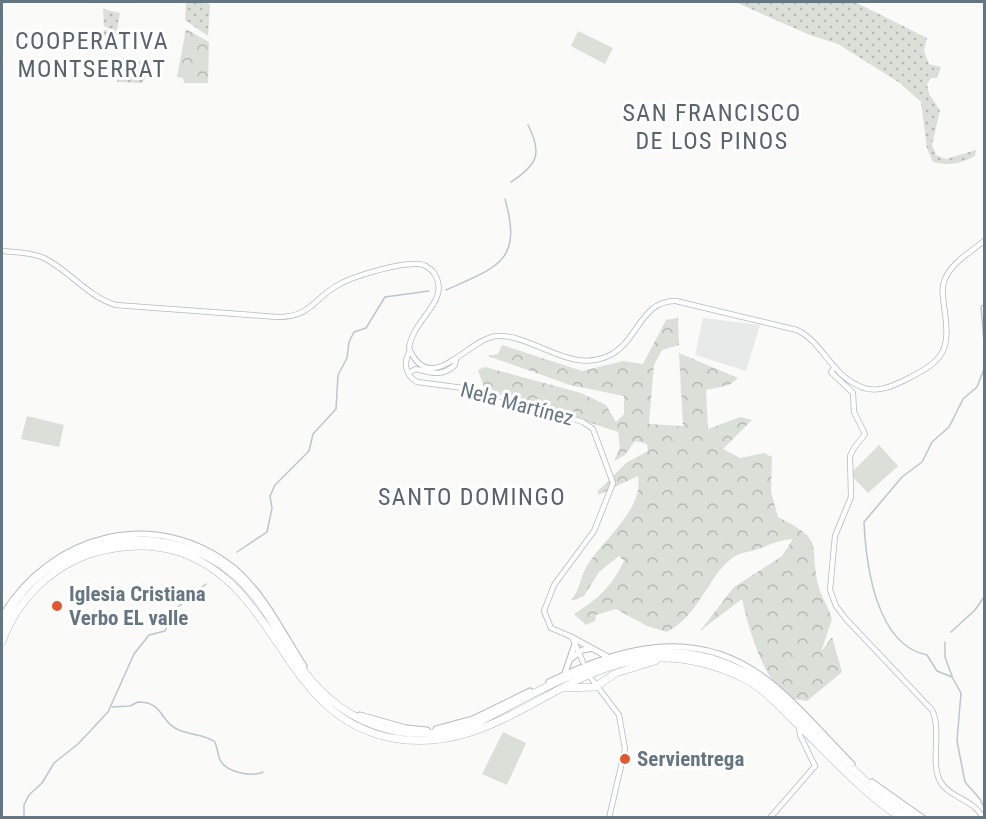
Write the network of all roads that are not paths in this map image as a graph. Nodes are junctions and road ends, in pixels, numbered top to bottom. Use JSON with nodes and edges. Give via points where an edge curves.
{"nodes":[{"id":1,"x":984,"y":241,"type":"edge"},
{"id":2,"x":2,"y":251,"type":"edge"},
{"id":3,"x":410,"y":351,"type":"junction"},
{"id":4,"x":456,"y":359,"type":"junction"},
{"id":5,"x":834,"y":368,"type":"junction"},
{"id":6,"x":408,"y":373,"type":"junction"},
{"id":7,"x":2,"y":616,"type":"edge"},
{"id":8,"x":2,"y":626,"type":"edge"},
{"id":9,"x":574,"y":641,"type":"junction"},
{"id":10,"x":2,"y":642,"type":"edge"},
{"id":11,"x":590,"y":649,"type":"junction"},
{"id":12,"x":579,"y":653,"type":"junction"},
{"id":13,"x":606,"y":656,"type":"junction"},
{"id":14,"x":665,"y":658,"type":"junction"},
{"id":15,"x":572,"y":659,"type":"junction"},
{"id":16,"x":583,"y":662,"type":"dead end"},
{"id":17,"x":564,"y":675,"type":"junction"},
{"id":18,"x":591,"y":678,"type":"dead end"},
{"id":19,"x":562,"y":687,"type":"junction"},
{"id":20,"x":595,"y":687,"type":"junction"},
{"id":21,"x":799,"y":725,"type":"junction"},
{"id":22,"x":609,"y":818,"type":"edge"},
{"id":23,"x":770,"y":818,"type":"edge"},
{"id":24,"x":901,"y":818,"type":"edge"},
{"id":25,"x":913,"y":818,"type":"edge"},
{"id":26,"x":923,"y":818,"type":"edge"},
{"id":27,"x":983,"y":818,"type":"edge"}],
"edges":[{"from":1,"to":5,"type":"main road","via":[[960,260],[944,281],[948,335],[944,352],[935,364],[895,386],[877,390],[857,386]]},
{"from":2,"to":3,"type":"main road","via":[[42,257],[96,296],[116,305],[278,317],[303,313],[350,280],[421,264],[434,273],[440,289],[436,301],[412,333]]},
{"from":3,"to":4,"type":"main road","via":[[422,365],[432,368]]},
{"from":3,"to":6,"type":"main road","via":[[405,362]]},
{"from":4,"to":5,"type":"main road","via":[[478,342],[501,336],[575,359],[600,359],[622,347],[653,306],[669,301],[797,330],[809,338]]},
{"from":4,"to":6,"type":"main road","via":[[455,365],[442,373],[416,369]]},
{"from":5,"to":27,"type":"main road","via":[[834,376],[853,393],[854,412],[865,434],[850,456],[851,497],[835,536],[829,580],[833,601],[932,710],[940,781],[946,789],[975,806]]},
{"from":6,"to":9,"type":"main road","name":"Nela Martínez","via":[[417,382],[503,396],[577,419],[593,429],[613,483],[594,531],[554,585],[544,608],[551,628],[567,633]]},
{"from":7,"to":17,"type":"main road","via":[[31,576],[66,552],[106,538],[147,535],[188,543],[235,569],[255,591],[313,677],[341,704],[370,719],[406,728],[439,729],[484,714]]},
{"from":8,"to":25,"type":"highway","via":[[11,607],[31,583],[71,554],[126,539],[173,543],[219,563],[244,584],[313,684],[330,700],[366,722],[420,734],[455,731],[605,662],[647,651],[691,653],[738,668],[764,683],[873,790]]},
{"from":9,"to":11,"type":"main road"},
{"from":9,"to":12,"type":"main road"},
{"from":9,"to":15,"type":"main road"},
{"from":10,"to":19,"type":"highway","via":[[24,602],[57,570],[107,549],[161,547],[197,559],[237,587],[312,692],[343,719],[374,733],[410,741],[450,737],[486,726]]},
{"from":11,"to":12,"type":"main road"},
{"from":11,"to":13,"type":"main road"},
{"from":12,"to":15,"type":"main road"},
{"from":12,"to":16,"type":"main road"},
{"from":13,"to":17,"type":"main road"},
{"from":13,"to":26,"type":"main road","via":[[648,647],[683,647],[752,670],[778,690],[876,786]]},
{"from":14,"to":19,"type":"highway","via":[[614,664]]},
{"from":14,"to":20,"type":"highway","via":[[616,673]]},
{"from":14,"to":21,"type":"highway","via":[[718,667],[749,681]]},
{"from":15,"to":17,"type":"main road"},
{"from":18,"to":20,"type":"main road"},
{"from":19,"to":20,"type":"highway"},
{"from":20,"to":22,"type":"main road","via":[[619,716],[624,740]]},
{"from":21,"to":23,"type":"main road","via":[[815,766]]},
{"from":21,"to":24,"type":"highway","via":[[873,799]]}]}
